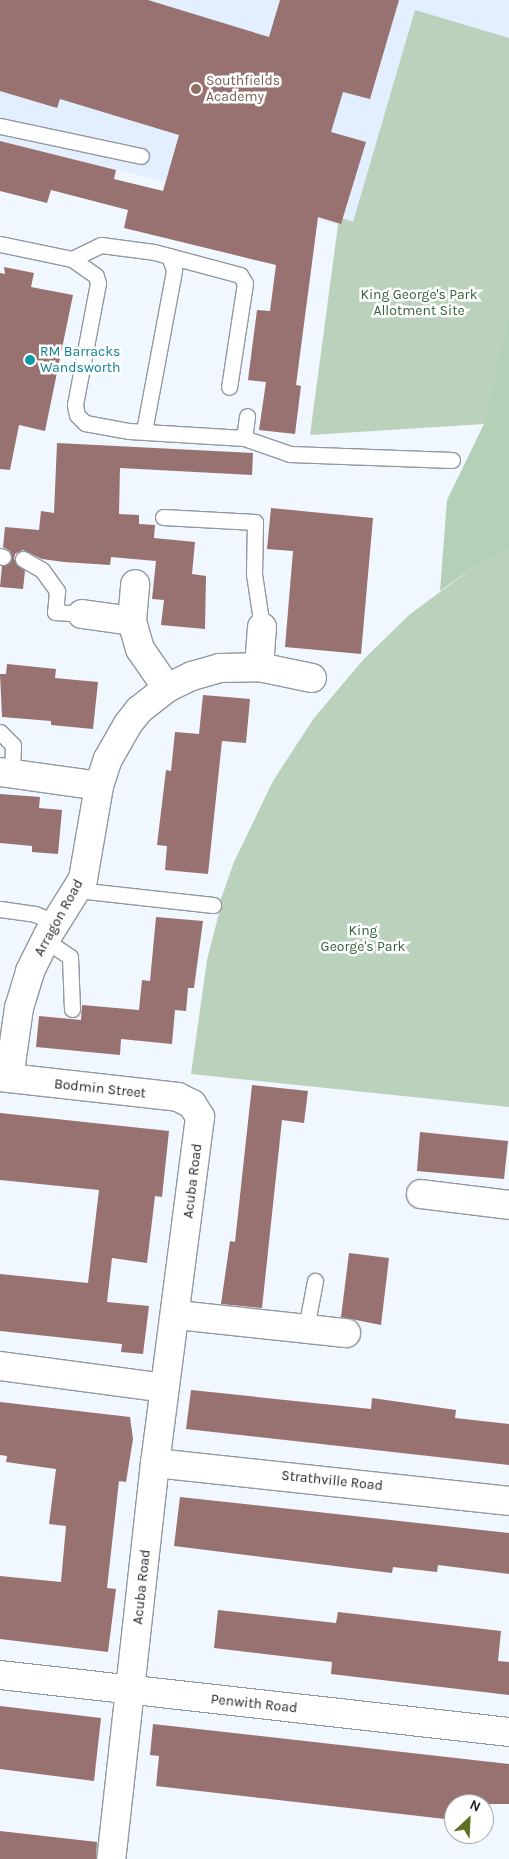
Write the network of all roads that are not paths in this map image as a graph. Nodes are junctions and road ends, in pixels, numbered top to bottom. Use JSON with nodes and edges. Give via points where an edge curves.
{"nodes":[{"id":1,"x":0,"y":126,"type":"edge"},
{"id":2,"x":141,"y":156,"type":"dead end"},
{"id":3,"x":0,"y":244,"type":"edge"},
{"id":4,"x":169,"y":256,"type":"junction"},
{"id":5,"x":72,"y":258,"type":"junction"},
{"id":6,"x":229,"y":387,"type":"dead end"},
{"id":7,"x":247,"y":416,"type":"dead end"},
{"id":8,"x":144,"y":431,"type":"junction"},
{"id":9,"x":244,"y":438,"type":"junction"},
{"id":10,"x":452,"y":460,"type":"dead end"},
{"id":11,"x":163,"y":517,"type":"dead end"},
{"id":12,"x":22,"y":559,"type":"dead end"},
{"id":13,"x":135,"y":584,"type":"dead end"},
{"id":14,"x":82,"y":614,"type":"joint"},
{"id":15,"x":132,"y":620,"type":"junction"},
{"id":16,"x":262,"y":627,"type":"joint"},
{"id":17,"x":259,"y":668,"type":"junction"},
{"id":18,"x":312,"y":678,"type":"dead end"},
{"id":19,"x":166,"y":688,"type":"junction"},
{"id":20,"x":0,"y":732,"type":"edge"},
{"id":21,"x":6,"y":772,"type":"edge"},
{"id":22,"x":99,"y":786,"type":"junction"},
{"id":23,"x":77,"y":890,"type":"junction"},
{"id":24,"x":213,"y":905,"type":"dead end"},
{"id":25,"x":0,"y":909,"type":"edge"},
{"id":26,"x":51,"y":932,"type":"junction"},
{"id":27,"x":72,"y":1009,"type":"dead end"},
{"id":28,"x":8,"y":1030,"type":"edge"},
{"id":29,"x":5,"y":1078,"type":"edge"},
{"id":30,"x":196,"y":1108,"type":"joint"},
{"id":31,"x":421,"y":1194,"type":"dead end"},
{"id":32,"x":509,"y":1205,"type":"edge"},
{"id":33,"x":315,"y":1281,"type":"dead end"},
{"id":34,"x":176,"y":1315,"type":"junction"},
{"id":35,"x":306,"y":1328,"type":"junction"},
{"id":36,"x":346,"y":1333,"type":"dead end"},
{"id":37,"x":0,"y":1366,"type":"edge"},
{"id":38,"x":164,"y":1388,"type":"junction"},
{"id":39,"x":155,"y":1463,"type":"junction"},
{"id":40,"x":509,"y":1501,"type":"edge"},
{"id":41,"x":0,"y":1675,"type":"edge"},
{"id":42,"x":130,"y":1691,"type":"junction"},
{"id":43,"x":509,"y":1732,"type":"edge"},
{"id":44,"x":111,"y":1859,"type":"edge"}],
"edges":[{"from":1,"to":2,"type":"lane"},
{"from":3,"to":5,"type":"lane"},
{"from":4,"to":5,"type":"lane","via":[[101,245]]},
{"from":4,"to":6,"type":"lane","via":[[240,274],[245,283]]},
{"from":4,"to":8,"type":"lane","via":[[174,270]]},
{"from":5,"to":8,"type":"lane","via":[[96,276],[98,283],[75,405],[78,415],[85,423]]},
{"from":7,"to":9,"type":"lane"},
{"from":8,"to":9,"type":"lane"},
{"from":9,"to":10,"type":"lane","via":[[290,454]]},
{"from":11,"to":16,"type":"lane","via":[[255,522],[254,574]]},
{"from":12,"to":14,"type":"lane","via":[[42,570],[57,591],[56,612]]},
{"from":13,"to":15,"type":"street"},
{"from":14,"to":15,"type":"street"},
{"from":15,"to":19,"type":"street","via":[[140,649]]},
{"from":16,"to":17,"type":"street"},
{"from":17,"to":18,"type":"street","name":"Arragon Road"},
{"from":17,"to":19,"type":"street","name":"Arragon Road","via":[[220,668]]},
{"from":19,"to":22,"type":"street","name":"Arragon Road","via":[[138,710],[128,724],[108,759]]},
{"from":20,"to":21,"type":"lane","via":[[13,745]]},
{"from":21,"to":22,"type":"street"},
{"from":22,"to":23,"type":"street","name":"Arragon Road","via":[[83,880]]},
{"from":23,"to":24,"type":"lane"},
{"from":23,"to":26,"type":"street","name":"Arragon Road"},
{"from":25,"to":26,"type":"lane","via":[[35,914]]},
{"from":26,"to":27,"type":"lane","via":[[70,957]]},
{"from":26,"to":28,"type":"street","name":"Arragon Road","via":[[30,971]]},
{"from":28,"to":29,"type":"street","name":"Arragon Road"},
{"from":29,"to":30,"type":"street","name":"Bodmin Street","via":[[178,1098]]},
{"from":30,"to":34,"type":"street","name":"Acuba Road","via":[[201,1124]]},
{"from":31,"to":32,"type":"street"},
{"from":33,"to":35,"type":"lane"},
{"from":34,"to":35,"type":"street"},
{"from":34,"to":38,"type":"street","name":"Acuba Road"},
{"from":35,"to":36,"type":"street"},
{"from":37,"to":38,"type":"street"},
{"from":38,"to":39,"type":"street","name":"Acuba Road"},
{"from":39,"to":40,"type":"street","name":"Strathville Road"},
{"from":39,"to":42,"type":"street","name":"Acuba Road"},
{"from":41,"to":42,"type":"street","name":"Penwith Road"},
{"from":42,"to":43,"type":"street","name":"Penwith Road"},
{"from":42,"to":44,"type":"street","name":"Acuba Road"}]}
